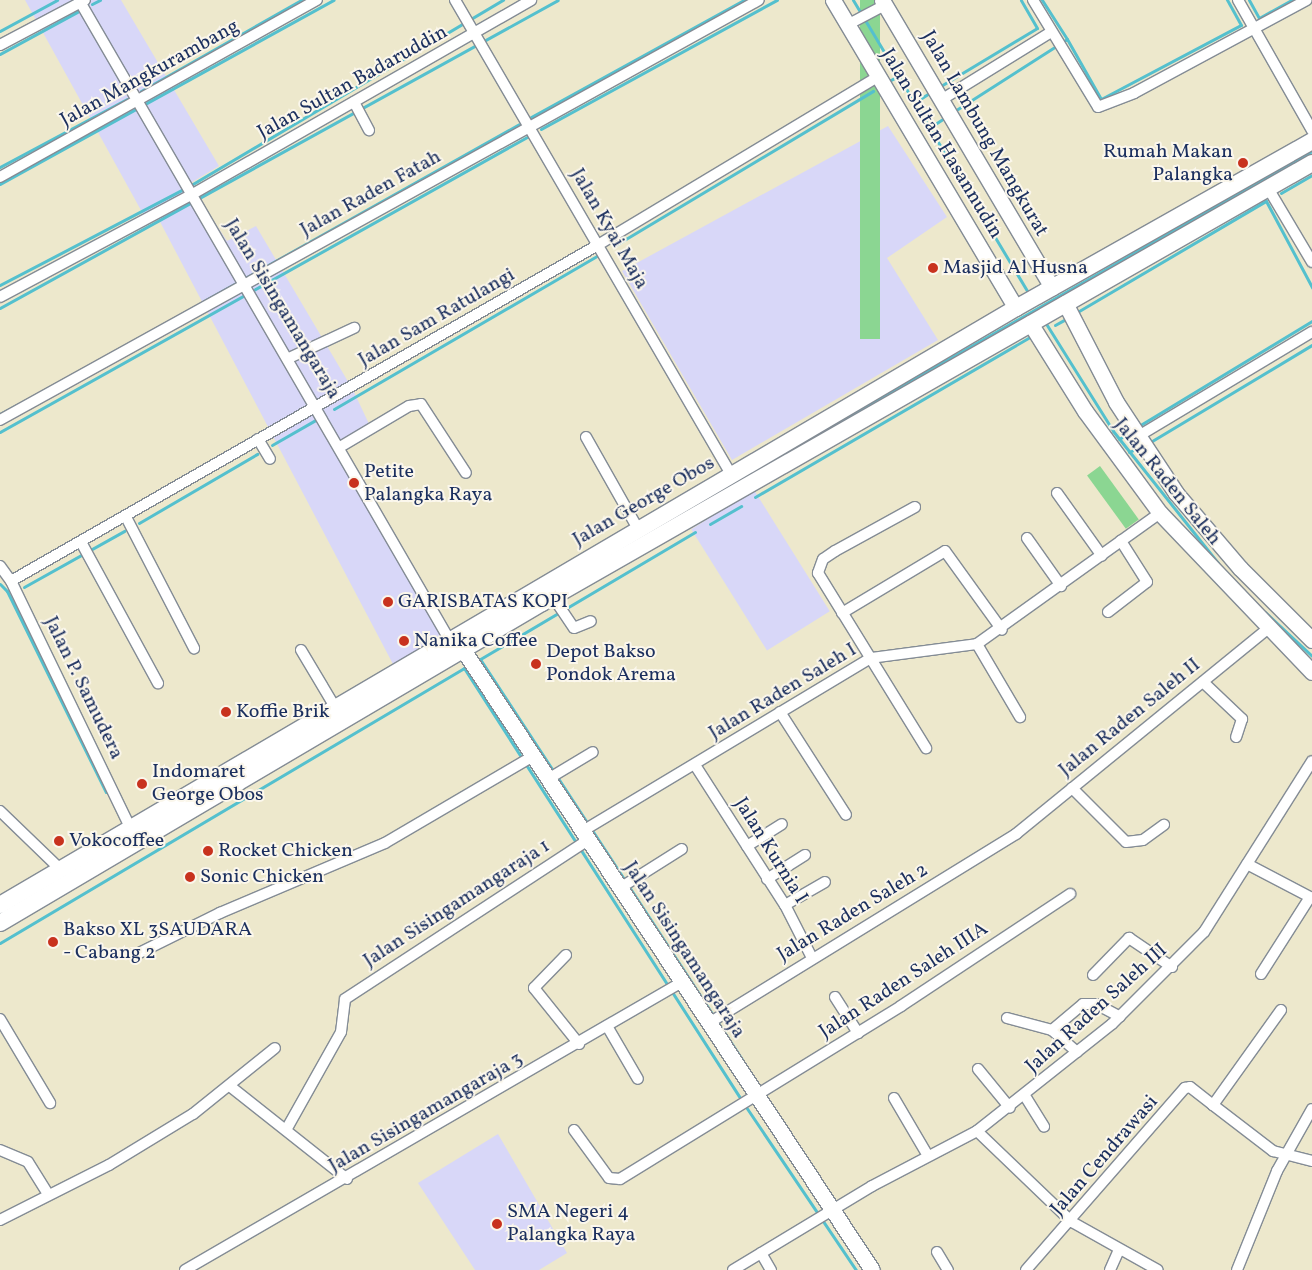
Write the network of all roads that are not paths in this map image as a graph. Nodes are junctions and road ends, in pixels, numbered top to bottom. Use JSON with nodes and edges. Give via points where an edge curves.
{"nodes":[{"id":1,"x":317,"y":0,"type":"edge"},
{"id":2,"x":455,"y":0,"type":"edge"},
{"id":3,"x":531,"y":0,"type":"edge"},
{"id":4,"x":759,"y":0,"type":"edge"},
{"id":5,"x":833,"y":0,"type":"edge"},
{"id":6,"x":1033,"y":0,"type":"edge"},
{"id":7,"x":1238,"y":0,"type":"edge"},
{"id":8,"x":1307,"y":0,"type":"edge"},
{"id":9,"x":82,"y":1,"type":"edge"},
{"id":10,"x":881,"y":5,"type":"edge"},
{"id":11,"x":847,"y":25,"type":"junction"},
{"id":12,"x":1255,"y":30,"type":"junction"},
{"id":13,"x":1051,"y":32,"type":"junction"},
{"id":14,"x":476,"y":35,"type":"junction"},
{"id":15,"x":0,"y":46,"type":"edge"},
{"id":16,"x":876,"y":78,"type":"junction"},
{"id":17,"x":941,"y":100,"type":"junction"},
{"id":18,"x":138,"y":101,"type":"junction"},
{"id":19,"x":354,"y":102,"type":"junction"},
{"id":20,"x":531,"y":126,"type":"junction"},
{"id":21,"x":369,"y":130,"type":"dead end"},
{"id":22,"x":1312,"y":130,"type":"edge"},
{"id":23,"x":1312,"y":140,"type":"edge"},
{"id":24,"x":1312,"y":163,"type":"edge"},
{"id":25,"x":0,"y":177,"type":"edge"},
{"id":26,"x":1268,"y":188,"type":"junction"},
{"id":27,"x":191,"y":195,"type":"junction"},
{"id":28,"x":1158,"y":228,"type":"junction"},
{"id":29,"x":1169,"y":244,"type":"junction"},
{"id":30,"x":598,"y":245,"type":"junction"},
{"id":31,"x":1312,"y":262,"type":"edge"},
{"id":32,"x":247,"y":286,"type":"junction"},
{"id":33,"x":1052,"y":288,"type":"junction"},
{"id":34,"x":0,"y":296,"type":"edge"},
{"id":35,"x":1066,"y":303,"type":"junction"},
{"id":36,"x":1016,"y":308,"type":"junction"},
{"id":37,"x":354,"y":328,"type":"dead end"},
{"id":38,"x":1034,"y":329,"type":"junction"},
{"id":39,"x":1312,"y":332,"type":"edge"},
{"id":40,"x":289,"y":358,"type":"junction"},
{"id":41,"x":906,"y":373,"type":"junction"},
{"id":42,"x":915,"y":389,"type":"junction"},
{"id":43,"x":317,"y":407,"type":"junction"},
{"id":44,"x":0,"y":420,"type":"edge"},
{"id":45,"x":586,"y":437,"type":"dead end"},
{"id":46,"x":1137,"y":437,"type":"junction"},
{"id":47,"x":258,"y":439,"type":"junction"},
{"id":48,"x":340,"y":447,"type":"junction"},
{"id":49,"x":270,"y":459,"type":"dead end"},
{"id":50,"x":466,"y":473,"type":"dead end"},
{"id":51,"x":732,"y":476,"type":"junction"},
{"id":52,"x":1056,"y":493,"type":"dead end"},
{"id":53,"x":915,"y":507,"type":"dead end"},
{"id":54,"x":1160,"y":513,"type":"junction"},
{"id":55,"x":126,"y":517,"type":"junction"},
{"id":56,"x":638,"y":529,"type":"junction"},
{"id":57,"x":1027,"y":538,"type":"dead end"},
{"id":58,"x":1121,"y":541,"type":"junction"},
{"id":59,"x":81,"y":542,"type":"junction"},
{"id":60,"x":1102,"y":556,"type":"junction"},
{"id":61,"x":0,"y":566,"type":"edge"},
{"id":62,"x":11,"y":581,"type":"junction"},
{"id":63,"x":1061,"y":586,"type":"junction"},
{"id":64,"x":543,"y":597,"type":"junction"},
{"id":65,"x":1108,"y":612,"type":"dead end"},
{"id":66,"x":842,"y":613,"type":"junction"},
{"id":67,"x":591,"y":621,"type":"dead end"},
{"id":68,"x":1264,"y":627,"type":"junction"},
{"id":69,"x":1002,"y":630,"type":"junction"},
{"id":70,"x":450,"y":639,"type":"junction"},
{"id":71,"x":1312,"y":640,"type":"edge"},
{"id":72,"x":977,"y":644,"type":"junction"},
{"id":73,"x":194,"y":648,"type":"dead end"},
{"id":74,"x":301,"y":650,"type":"dead end"},
{"id":75,"x":464,"y":651,"type":"junction"},
{"id":76,"x":871,"y":658,"type":"junction"},
{"id":77,"x":1312,"y":672,"type":"edge"},
{"id":78,"x":1202,"y":682,"type":"junction"},
{"id":79,"x":158,"y":684,"type":"dead end"},
{"id":80,"x":335,"y":707,"type":"junction"},
{"id":81,"x":780,"y":712,"type":"junction"},
{"id":82,"x":1020,"y":717,"type":"dead end"},
{"id":83,"x":1236,"y":736,"type":"dead end"},
{"id":84,"x":926,"y":748,"type":"dead end"},
{"id":85,"x":275,"y":752,"type":"junction"},
{"id":86,"x":593,"y":752,"type":"dead end"},
{"id":87,"x":533,"y":756,"type":"junction"},
{"id":88,"x":1312,"y":761,"type":"edge"},
{"id":89,"x":695,"y":765,"type":"junction"},
{"id":90,"x":548,"y":779,"type":"junction"},
{"id":91,"x":1072,"y":788,"type":"junction"},
{"id":92,"x":0,"y":811,"type":"edge"},
{"id":93,"x":846,"y":815,"type":"dead end"},
{"id":94,"x":782,"y":824,"type":"dead end"},
{"id":95,"x":1164,"y":825,"type":"dead end"},
{"id":96,"x":130,"y":827,"type":"junction"},
{"id":97,"x":1016,"y":834,"type":"joint"},
{"id":98,"x":584,"y":836,"type":"junction"},
{"id":99,"x":747,"y":846,"type":"junction"},
{"id":100,"x":682,"y":849,"type":"dead end"},
{"id":101,"x":806,"y":854,"type":"dead end"},
{"id":102,"x":1248,"y":864,"type":"junction"},
{"id":103,"x":60,"y":870,"type":"junction"},
{"id":104,"x":767,"y":879,"type":"junction"},
{"id":105,"x":825,"y":882,"type":"dead end"},
{"id":106,"x":620,"y":888,"type":"junction"},
{"id":107,"x":1070,"y":894,"type":"dead end"},
{"id":108,"x":1311,"y":897,"type":"edge"},
{"id":109,"x":0,"y":905,"type":"edge"},
{"id":110,"x":785,"y":905,"type":"junction"},
{"id":111,"x":0,"y":923,"type":"edge"},
{"id":112,"x":137,"y":954,"type":"dead end"},
{"id":113,"x":566,"y":955,"type":"dead end"},
{"id":114,"x":812,"y":958,"type":"junction"},
{"id":115,"x":1172,"y":967,"type":"junction"},
{"id":116,"x":1261,"y":974,"type":"dead end"},
{"id":117,"x":1093,"y":975,"type":"dead end"},
{"id":118,"x":682,"y":982,"type":"junction"},
{"id":119,"x":835,"y":997,"type":"dead end"},
{"id":120,"x":1280,"y":1010,"type":"dead end"},
{"id":121,"x":1120,"y":1017,"type":"junction"},
{"id":122,"x":1007,"y":1018,"type":"dead end"},
{"id":123,"x":0,"y":1019,"type":"edge"},
{"id":124,"x":709,"y":1023,"type":"junction"},
{"id":125,"x":607,"y":1026,"type":"junction"},
{"id":126,"x":1052,"y":1030,"type":"junction"},
{"id":127,"x":858,"y":1032,"type":"junction"},
{"id":128,"x":579,"y":1044,"type":"junction"},
{"id":129,"x":276,"y":1048,"type":"dead end"},
{"id":130,"x":1077,"y":1052,"type":"junction"},
{"id":131,"x":978,"y":1069,"type":"dead end"},
{"id":132,"x":638,"y":1079,"type":"dead end"},
{"id":133,"x":231,"y":1087,"type":"junction"},
{"id":134,"x":1025,"y":1096,"type":"junction"},
{"id":135,"x":756,"y":1097,"type":"junction"},
{"id":136,"x":894,"y":1098,"type":"dead end"},
{"id":137,"x":50,"y":1103,"type":"dead end"},
{"id":138,"x":1213,"y":1105,"type":"junction"},
{"id":139,"x":1010,"y":1108,"type":"junction"},
{"id":140,"x":1312,"y":1109,"type":"edge"},
{"id":141,"x":1044,"y":1127,"type":"dead end"},
{"id":142,"x":286,"y":1130,"type":"junction"},
{"id":143,"x":574,"y":1130,"type":"dead end"},
{"id":144,"x":977,"y":1131,"type":"junction"},
{"id":145,"x":0,"y":1150,"type":"edge"},
{"id":146,"x":1285,"y":1154,"type":"junction"},
{"id":147,"x":928,"y":1156,"type":"junction"},
{"id":148,"x":1312,"y":1161,"type":"edge"},
{"id":149,"x":347,"y":1179,"type":"junction"},
{"id":150,"x":48,"y":1194,"type":"junction"},
{"id":151,"x":834,"y":1209,"type":"junction"},
{"id":152,"x":0,"y":1220,"type":"edge"},
{"id":153,"x":1072,"y":1222,"type":"junction"},
{"id":154,"x":1119,"y":1250,"type":"junction"},
{"id":155,"x":937,"y":1252,"type":"dead end"},
{"id":156,"x":761,"y":1253,"type":"junction"},
{"id":157,"x":185,"y":1270,"type":"edge"},
{"id":158,"x":733,"y":1270,"type":"edge"},
{"id":159,"x":771,"y":1270,"type":"edge"},
{"id":160,"x":872,"y":1270,"type":"edge"},
{"id":161,"x":948,"y":1270,"type":"edge"},
{"id":162,"x":1026,"y":1270,"type":"edge"},
{"id":163,"x":1110,"y":1270,"type":"edge"},
{"id":164,"x":1158,"y":1270,"type":"edge"},
{"id":165,"x":1237,"y":1270,"type":"edge"}],
"edges":[{"from":1,"to":18,"type":"street","name":"Jalan Mangkurambang"},
{"from":2,"to":14,"type":"street","name":"Jalan Kyai Maja"},
{"from":3,"to":14,"type":"street","name":"Jalan Sultan Badaruddin"},
{"from":4,"to":20,"type":"street","name":"Jalan Raden Fatah"},
{"from":5,"to":11,"type":"street","name":"Jalan Sultan Hasannudin"},
{"from":6,"to":13,"type":"street"},
{"from":7,"to":12,"type":"street"},
{"from":8,"to":12,"type":"street"},
{"from":9,"to":15,"type":"street"},
{"from":9,"to":18,"type":"street","name":"Jalan Sisingamangaraja"},
{"from":10,"to":11,"type":"street"},
{"from":10,"to":17,"type":"street","name":"Jalan Lambung Mangkurat"},
{"from":11,"to":16,"type":"street","name":"Jalan Sultan Hasannudin"},
{"from":12,"to":13,"type":"street","via":[[1134,93],[1098,107]]},
{"from":12,"to":22,"type":"street"},
{"from":13,"to":17,"type":"street"},
{"from":14,"to":19,"type":"street","name":"Jalan Sultan Badaruddin"},
{"from":14,"to":20,"type":"street","name":"Jalan Kyai Maja"},
{"from":16,"to":30,"type":"street","name":"Jalan Sam Ratulangi"},
{"from":16,"to":36,"type":"street","name":"Jalan Sultan Hasannudin"},
{"from":17,"to":33,"type":"street","name":"Jalan Lambung Mangkurat"},
{"from":18,"to":25,"type":"street","name":"Jalan Mangkurambang"},
{"from":18,"to":27,"type":"street","name":"Jalan Sisingamangaraja"},
{"from":19,"to":21,"type":"street"},
{"from":19,"to":27,"type":"street","name":"Jalan Sultan Badaruddin"},
{"from":20,"to":30,"type":"street","name":"Jalan Kyai Maja"},
{"from":20,"to":32,"type":"street","name":"Jalan Raden Fatah"},
{"from":23,"to":28,"type":"main road","name":"Jalan George Obos"},
{"from":24,"to":26,"type":"main road"},
{"from":26,"to":29,"type":"main road"},
{"from":26,"to":31,"type":"street"},
{"from":27,"to":32,"type":"street","name":"Jalan Sisingamangaraja"},
{"from":27,"to":34,"type":"street","name":"Jalan Sultan Badaruddin"},
{"from":28,"to":29,"type":"main road"},
{"from":28,"to":33,"type":"main road","name":"Jalan George Obos"},
{"from":29,"to":35,"type":"main road"},
{"from":30,"to":43,"type":"street","name":"Jalan Sam Ratulangi"},
{"from":30,"to":51,"type":"street","name":"Jalan Kyai Maja"},
{"from":32,"to":40,"type":"street","name":"Jalan Sisingamangaraja"},
{"from":32,"to":44,"type":"street","name":"Jalan Raden Fatah"},
{"from":33,"to":36,"type":"main road","name":"Jalan George Obos"},
{"from":35,"to":38,"type":"main road","name":"Jalan George Obos"},
{"from":35,"to":46,"type":"street"},
{"from":36,"to":41,"type":"main road","name":"Jalan George Obos"},
{"from":37,"to":40,"type":"street"},
{"from":38,"to":42,"type":"main road","name":"Jalan George Obos"},
{"from":38,"to":54,"type":"street","name":"Jalan Raden Saleh","via":[[1085,411]]},
{"from":39,"to":46,"type":"street"},
{"from":40,"to":43,"type":"street","name":"Jalan Sisingamangaraja"},
{"from":41,"to":42,"type":"main road"},
{"from":41,"to":51,"type":"main road","name":"Jalan George Obos"},
{"from":42,"to":64,"type":"main road","name":"Jalan George Obos"},
{"from":43,"to":47,"type":"street","name":"Jalan Sam Ratulangi"},
{"from":43,"to":48,"type":"street","name":"Jalan Sisingamangaraja"},
{"from":45,"to":56,"type":"street"},
{"from":46,"to":71,"type":"street","via":[[1217,543]]},
{"from":47,"to":49,"type":"street"},
{"from":47,"to":55,"type":"street","name":"Jalan Sam Ratulangi"},
{"from":48,"to":50,"type":"street","via":[[409,406],[421,404]]},
{"from":48,"to":70,"type":"street","name":"Jalan Sisingamangaraja"},
{"from":51,"to":56,"type":"main road","name":"Jalan George Obos"},
{"from":52,"to":60,"type":"street"},
{"from":53,"to":66,"type":"street","via":[[835,551],[818,566],[821,581]]},
{"from":54,"to":58,"type":"street","name":"Jalan Raden Saleh I"},
{"from":54,"to":68,"type":"street","name":"Jalan Raden Saleh"},
{"from":55,"to":59,"type":"street","name":"Jalan Sam Ratulangi"},
{"from":55,"to":73,"type":"street"},
{"from":56,"to":64,"type":"main road","name":"Jalan George Obos"},
{"from":57,"to":63,"type":"street"},
{"from":58,"to":60,"type":"street","name":"Jalan Raden Saleh I"},
{"from":58,"to":65,"type":"street","via":[[1148,582]]},
{"from":59,"to":62,"type":"street","name":"Jalan Sam Ratulangi"},
{"from":59,"to":79,"type":"street"},
{"from":60,"to":63,"type":"street","name":"Jalan Raden Saleh I"},
{"from":61,"to":62,"type":"street","name":"Jalan P. Samudera"},
{"from":62,"to":96,"type":"street","name":"Jalan P. Samudera"},
{"from":63,"to":69,"type":"street","name":"Jalan Raden Saleh I"},
{"from":64,"to":67,"type":"street","via":[[574,628]]},
{"from":64,"to":70,"type":"main road","name":"Jalan George Obos"},
{"from":64,"to":75,"type":"main road","name":"Jalan George Obos"},
{"from":66,"to":69,"type":"street","via":[[945,551]]},
{"from":66,"to":76,"type":"street"},
{"from":68,"to":77,"type":"street","name":"Jalan Raden Saleh"},
{"from":68,"to":78,"type":"street","name":"Jalan Raden Saleh II"},
{"from":69,"to":72,"type":"street","name":"Jalan Raden Saleh I"},
{"from":70,"to":80,"type":"main road","name":"Jalan George Obos"},
{"from":72,"to":76,"type":"street","name":"Jalan Raden Saleh I"},
{"from":72,"to":82,"type":"street"},
{"from":74,"to":80,"type":"street"},
{"from":75,"to":85,"type":"main road","name":"Jalan George Obos"},
{"from":75,"to":87,"type":"street","name":"Jalan Sisingamangaraja"},
{"from":76,"to":81,"type":"street","name":"Jalan Raden Saleh I"},
{"from":76,"to":84,"type":"street"},
{"from":78,"to":83,"type":"street","via":[[1242,720]]},
{"from":78,"to":91,"type":"street","name":"Jalan Raden Saleh II"},
{"from":80,"to":85,"type":"main road","name":"Jalan George Obos"},
{"from":81,"to":89,"type":"street","name":"Jalan Raden Saleh I"},
{"from":81,"to":93,"type":"street"},
{"from":85,"to":96,"type":"main road","name":"Jalan George Obos"},
{"from":85,"to":111,"type":"main road","name":"Jalan George Obos"},
{"from":86,"to":90,"type":"street"},
{"from":87,"to":90,"type":"street","name":"Jalan Sisingamangaraja"},
{"from":87,"to":112,"type":"street","via":[[385,843],[220,913]]},
{"from":88,"to":102,"type":"street","name":"Jalan Raden Saleh III"},
{"from":89,"to":98,"type":"street","name":"Jalan Raden Saleh I"},
{"from":89,"to":99,"type":"street","name":"Jalan Kurnia I"},
{"from":90,"to":98,"type":"street","name":"Jalan Sisingamangaraja"},
{"from":91,"to":95,"type":"street","via":[[1126,842],[1143,840]]},
{"from":91,"to":97,"type":"street","name":"Jalan Raden Saleh II"},
{"from":92,"to":103,"type":"street"},
{"from":94,"to":99,"type":"street"},
{"from":96,"to":103,"type":"main road","name":"Jalan George Obos"},
{"from":97,"to":114,"type":"street","name":"Jalan Raden Saleh 2"},
{"from":98,"to":106,"type":"street","name":"Jalan Sisingamangaraja"},
{"from":98,"to":142,"type":"street","name":"Jalan Sisingamangaraja 1","via":[[347,997],[342,1032]]},
{"from":99,"to":104,"type":"street","name":"Jalan Kurnia I"},
{"from":100,"to":106,"type":"street"},
{"from":101,"to":104,"type":"street"},
{"from":102,"to":108,"type":"street"},
{"from":102,"to":115,"type":"street","name":"Jalan Raden Saleh III","via":[[1204,932]]},
{"from":103,"to":109,"type":"main road","name":"Jalan George Obos"},
{"from":104,"to":110,"type":"street","name":"Jalan Kurnia I"},
{"from":105,"to":110,"type":"street"},
{"from":106,"to":118,"type":"street","name":"Jalan Sisingamangaraja"},
{"from":107,"to":127,"type":"street","name":"Jalan Raden Saleh IIIA"},
{"from":108,"to":116,"type":"street"},
{"from":110,"to":114,"type":"street","name":"Jalan Kurnia I"},
{"from":113,"to":128,"type":"street","via":[[534,988]]},
{"from":114,"to":124,"type":"street","name":"Jalan Raden Saleh 2"},
{"from":115,"to":117,"type":"street","via":[[1130,938]]},
{"from":115,"to":121,"type":"street","name":"Jalan Raden Saleh III"},
{"from":118,"to":124,"type":"street","name":"Jalan Sisingamangaraja"},
{"from":118,"to":125,"type":"street","name":"Jalan Sisingamangaraja 3"},
{"from":119,"to":127,"type":"street"},
{"from":120,"to":138,"type":"street"},
{"from":121,"to":126,"type":"street","via":[[1088,1003]]},
{"from":121,"to":130,"type":"street","name":"Jalan Raden Saleh III"},
{"from":122,"to":126,"type":"street"},
{"from":123,"to":137,"type":"street"},
{"from":124,"to":135,"type":"street","name":"Jalan Sisingamangaraja"},
{"from":125,"to":128,"type":"street","name":"Jalan Sisingamangaraja 3"},
{"from":125,"to":132,"type":"street"},
{"from":126,"to":130,"type":"street"},
{"from":127,"to":135,"type":"street","name":"Jalan Raden Saleh IIIA"},
{"from":128,"to":149,"type":"street","name":"Jalan Sisingamangaraja 3"},
{"from":129,"to":133,"type":"street"},
{"from":130,"to":134,"type":"street","name":"Jalan Raden Saleh III"},
{"from":131,"to":139,"type":"street"},
{"from":133,"to":142,"type":"street"},
{"from":133,"to":150,"type":"street","via":[[128,1154]]},
{"from":134,"to":139,"type":"street","name":"Jalan Raden Saleh III"},
{"from":134,"to":141,"type":"street"},
{"from":135,"to":143,"type":"street","name":"Jalan Raden Saleh IIIA","via":[[614,1180]]},
{"from":135,"to":151,"type":"street","name":"Jalan Sisingamangaraja"},
{"from":136,"to":147,"type":"street"},
{"from":138,"to":146,"type":"street","via":[[1273,1151]]},
{"from":138,"to":153,"type":"street","name":"Jalan Cendrawasi","via":[[1190,1087],[1185,1088]]},
{"from":139,"to":144,"type":"street","name":"Jalan Raden Saleh III"},
{"from":140,"to":146,"type":"street"},
{"from":142,"to":149,"type":"street"},
{"from":144,"to":147,"type":"street","name":"Jalan Raden Saleh III"},
{"from":144,"to":153,"type":"street"},
{"from":145,"to":150,"type":"street","via":[[24,1158]]},
{"from":146,"to":148,"type":"street"},
{"from":146,"to":165,"type":"street"},
{"from":147,"to":151,"type":"street","name":"Jalan Raden Saleh III"},
{"from":149,"to":157,"type":"street","name":"Jalan Sisingamangaraja 3"},
{"from":150,"to":152,"type":"street"},
{"from":151,"to":156,"type":"street","name":"Jalan Raden Saleh III"},
{"from":151,"to":160,"type":"street","name":"Jalan Sisingamangaraja"},
{"from":153,"to":154,"type":"street"},
{"from":153,"to":162,"type":"street","name":"Jalan Cendrawasi"},
{"from":154,"to":163,"type":"street"},
{"from":154,"to":164,"type":"street"},
{"from":155,"to":161,"type":"street"},
{"from":156,"to":158,"type":"street","name":"Jalan Raden Saleh III"},
{"from":156,"to":159,"type":"street"}]}
